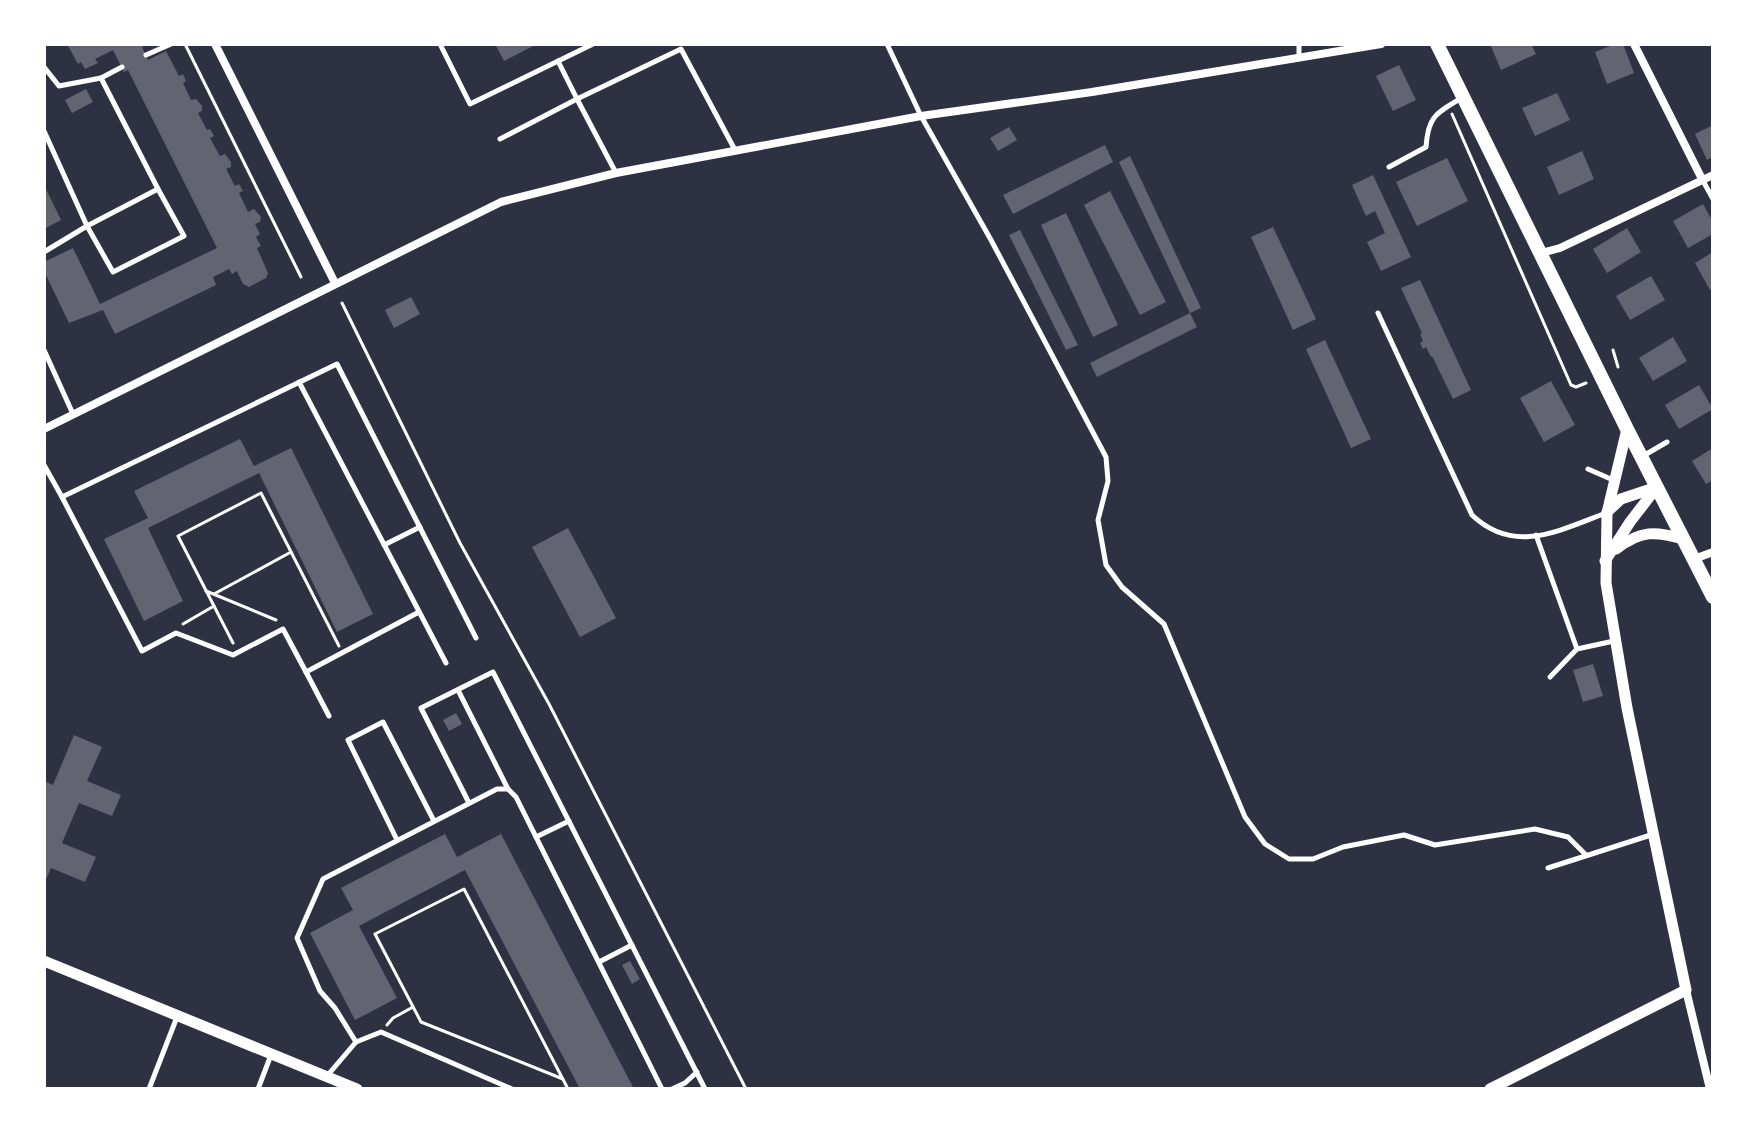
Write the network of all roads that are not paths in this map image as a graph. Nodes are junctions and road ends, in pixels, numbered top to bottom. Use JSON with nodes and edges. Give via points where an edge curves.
{"nodes":[{"id":1,"x":171,"y":44,"type":"edge"},
{"id":2,"x":215,"y":44,"type":"edge"},
{"id":3,"x":440,"y":44,"type":"edge"},
{"id":4,"x":593,"y":44,"type":"edge"},
{"id":5,"x":887,"y":44,"type":"edge"},
{"id":6,"x":1299,"y":44,"type":"edge"},
{"id":7,"x":1381,"y":44,"type":"edge"},
{"id":8,"x":1437,"y":44,"type":"edge"},
{"id":9,"x":1634,"y":44,"type":"edge"},
{"id":10,"x":680,"y":46,"type":"edge"},
{"id":11,"x":146,"y":55,"type":"dead end"},
{"id":12,"x":1299,"y":58,"type":"junction"},
{"id":13,"x":558,"y":61,"type":"junction"},
{"id":14,"x":44,"y":67,"type":"edge"},
{"id":15,"x":122,"y":67,"type":"dead end"},
{"id":16,"x":101,"y":78,"type":"junction"},
{"id":17,"x":1463,"y":98,"type":"junction"},
{"id":18,"x":577,"y":99,"type":"junction"},
{"id":19,"x":921,"y":116,"type":"junction"},
{"id":20,"x":44,"y":131,"type":"edge"},
{"id":21,"x":500,"y":139,"type":"dead end"},
{"id":22,"x":735,"y":150,"type":"junction"},
{"id":23,"x":1389,"y":167,"type":"dead end"},
{"id":24,"x":616,"y":173,"type":"junction"},
{"id":25,"x":1713,"y":175,"type":"edge"},
{"id":26,"x":1702,"y":179,"type":"junction"},
{"id":27,"x":158,"y":189,"type":"junction"},
{"id":28,"x":1713,"y":199,"type":"edge"},
{"id":29,"x":87,"y":226,"type":"junction"},
{"id":30,"x":44,"y":252,"type":"edge"},
{"id":31,"x":1541,"y":253,"type":"junction"},
{"id":32,"x":335,"y":283,"type":"junction"},
{"id":33,"x":1378,"y":313,"type":"dead end"},
{"id":34,"x":44,"y":350,"type":"edge"},
{"id":35,"x":299,"y":382,"type":"junction"},
{"id":36,"x":74,"y":415,"type":"junction"},
{"id":37,"x":44,"y":429,"type":"edge"},
{"id":38,"x":1627,"y":429,"type":"junction"},
{"id":39,"x":1667,"y":442,"type":"dead end"},
{"id":40,"x":1641,"y":457,"type":"junction"},
{"id":41,"x":44,"y":465,"type":"edge"},
{"id":42,"x":1588,"y":469,"type":"dead end"},
{"id":43,"x":1614,"y":481,"type":"junction"},
{"id":44,"x":1657,"y":487,"type":"junction"},
{"id":45,"x":62,"y":497,"type":"junction"},
{"id":46,"x":1607,"y":513,"type":"junction"},
{"id":47,"x":420,"y":527,"type":"junction"},
{"id":48,"x":1536,"y":535,"type":"junction"},
{"id":49,"x":1684,"y":539,"type":"junction"},
{"id":50,"x":384,"y":545,"type":"junction"},
{"id":51,"x":1713,"y":552,"type":"edge"},
{"id":52,"x":1694,"y":559,"type":"junction"},
{"id":53,"x":1605,"y":561,"type":"junction"},
{"id":54,"x":1713,"y":597,"type":"edge"},
{"id":55,"x":419,"y":612,"type":"junction"},
{"id":56,"x":476,"y":638,"type":"dead end"},
{"id":57,"x":1614,"y":641,"type":"junction"},
{"id":58,"x":1577,"y":649,"type":"junction"},
{"id":59,"x":446,"y":663,"type":"dead end"},
{"id":60,"x":306,"y":672,"type":"junction"},
{"id":61,"x":1550,"y":677,"type":"dead end"},
{"id":62,"x":458,"y":690,"type":"junction"},
{"id":63,"x":329,"y":716,"type":"dead end"},
{"id":64,"x":508,"y":789,"type":"junction"},
{"id":65,"x":469,"y":803,"type":"junction"},
{"id":66,"x":434,"y":821,"type":"junction"},
{"id":67,"x":569,"y":821,"type":"junction"},
{"id":68,"x":1654,"y":834,"type":"junction"},
{"id":69,"x":536,"y":837,"type":"junction"},
{"id":70,"x":397,"y":840,"type":"junction"},
{"id":71,"x":1586,"y":855,"type":"junction"},
{"id":72,"x":1548,"y":868,"type":"dead end"},
{"id":73,"x":632,"y":945,"type":"junction"},
{"id":74,"x":44,"y":961,"type":"edge"},
{"id":75,"x":599,"y":962,"type":"junction"},
{"id":76,"x":1686,"y":990,"type":"junction"},
{"id":77,"x":178,"y":1016,"type":"junction"},
{"id":78,"x":356,"y":1042,"type":"junction"},
{"id":79,"x":271,"y":1054,"type":"junction"},
{"id":80,"x":697,"y":1072,"type":"junction"},
{"id":81,"x":326,"y":1076,"type":"junction"},
{"id":82,"x":149,"y":1089,"type":"edge"},
{"id":83,"x":258,"y":1089,"type":"edge"},
{"id":84,"x":357,"y":1089,"type":"edge"},
{"id":85,"x":512,"y":1089,"type":"edge"},
{"id":86,"x":662,"y":1089,"type":"edge"},
{"id":87,"x":672,"y":1089,"type":"edge"},
{"id":88,"x":705,"y":1089,"type":"edge"},
{"id":89,"x":1490,"y":1089,"type":"edge"},
{"id":90,"x":1710,"y":1089,"type":"edge"}],
"edges":[{"from":1,"to":11,"type":"lane"},
{"from":2,"to":32,"type":"street"},
{"from":3,"to":13,"type":"lane","via":[[470,104]]},
{"from":4,"to":13,"type":"lane"},
{"from":5,"to":19,"type":"lane"},
{"from":6,"to":12,"type":"lane"},
{"from":7,"to":12,"type":"street"},
{"from":8,"to":17,"type":"main road"},
{"from":9,"to":26,"type":"street"},
{"from":10,"to":18,"type":"lane"},
{"from":10,"to":22,"type":"lane"},
{"from":12,"to":19,"type":"street"},
{"from":13,"to":18,"type":"lane"},
{"from":14,"to":16,"type":"lane","via":[[59,86]]},
{"from":15,"to":16,"type":"lane"},
{"from":16,"to":27,"type":"lane"},
{"from":17,"to":23,"type":"lane","via":[[1436,114],[1427,127],[1426,147]]},
{"from":17,"to":31,"type":"main road"},
{"from":18,"to":21,"type":"lane"},
{"from":18,"to":24,"type":"lane"},
{"from":19,"to":22,"type":"street"},
{"from":19,"to":71,"type":"lane","via":[[1106,457],[1108,481],[1098,520],[1106,565],[1122,587],[1164,624],[1245,817],[1265,844],[1289,859],[1313,859],[1404,835],[1435,845],[1535,829],[1568,837]]},
{"from":20,"to":29,"type":"lane"},
{"from":22,"to":24,"type":"street"},
{"from":24,"to":32,"type":"street","via":[[501,202]]},
{"from":25,"to":26,"type":"street"},
{"from":26,"to":28,"type":"lane"},
{"from":26,"to":31,"type":"street"},
{"from":27,"to":29,"type":"lane"},
{"from":27,"to":29,"type":"lane","via":[[184,236],[113,272]]},
{"from":29,"to":30,"type":"lane"},
{"from":31,"to":38,"type":"main road"},
{"from":32,"to":36,"type":"street"},
{"from":33,"to":48,"type":"lane","via":[[1472,515],[1503,536]]},
{"from":34,"to":36,"type":"lane"},
{"from":35,"to":45,"type":"lane"},
{"from":35,"to":47,"type":"lane","via":[[337,364]]},
{"from":35,"to":50,"type":"lane"},
{"from":36,"to":37,"type":"street"},
{"from":38,"to":40,"type":"main road"},
{"from":38,"to":43,"type":"street"},
{"from":39,"to":40,"type":"lane"},
{"from":40,"to":44,"type":"main road"},
{"from":41,"to":45,"type":"lane"},
{"from":42,"to":43,"type":"lane"},
{"from":43,"to":46,"type":"street"},
{"from":44,"to":46,"type":"street","via":[[1621,499]]},
{"from":44,"to":49,"type":"main road"},
{"from":44,"to":53,"type":"street"},
{"from":45,"to":60,"type":"lane","via":[[142,651],[176,633],[233,655],[283,629]]},
{"from":46,"to":48,"type":"lane"},
{"from":46,"to":53,"type":"street"},
{"from":47,"to":50,"type":"lane"},
{"from":47,"to":56,"type":"lane"},
{"from":48,"to":58,"type":"lane"},
{"from":49,"to":52,"type":"main road"},
{"from":49,"to":53,"type":"street","via":[[1641,535]]},
{"from":50,"to":55,"type":"lane"},
{"from":51,"to":52,"type":"street"},
{"from":52,"to":54,"type":"main road"},
{"from":53,"to":57,"type":"street"},
{"from":55,"to":59,"type":"lane"},
{"from":55,"to":60,"type":"lane"},
{"from":57,"to":58,"type":"lane"},
{"from":57,"to":68,"type":"street"},
{"from":58,"to":61,"type":"lane"},
{"from":60,"to":63,"type":"lane"},
{"from":62,"to":64,"type":"lane"},
{"from":62,"to":65,"type":"lane","via":[[421,708]]},
{"from":62,"to":67,"type":"lane","via":[[493,672]]},
{"from":64,"to":65,"type":"lane"},
{"from":64,"to":69,"type":"lane"},
{"from":65,"to":66,"type":"lane"},
{"from":66,"to":70,"type":"lane"},
{"from":66,"to":70,"type":"lane","via":[[383,722],[348,740]]},
{"from":67,"to":69,"type":"lane"},
{"from":67,"to":73,"type":"lane"},
{"from":68,"to":71,"type":"lane"},
{"from":68,"to":76,"type":"street"},
{"from":69,"to":75,"type":"lane"},
{"from":70,"to":78,"type":"lane","via":[[323,879],[297,938],[320,991]]},
{"from":71,"to":72,"type":"lane"},
{"from":73,"to":75,"type":"lane"},
{"from":73,"to":80,"type":"lane"},
{"from":74,"to":77,"type":"street"},
{"from":75,"to":86,"type":"lane"},
{"from":76,"to":89,"type":"street"},
{"from":76,"to":90,"type":"street"},
{"from":77,"to":79,"type":"street"},
{"from":77,"to":82,"type":"lane"},
{"from":78,"to":81,"type":"lane"},
{"from":78,"to":85,"type":"lane","via":[[381,1032]]},
{"from":79,"to":81,"type":"street"},
{"from":79,"to":83,"type":"lane"},
{"from":80,"to":87,"type":"lane"},
{"from":80,"to":88,"type":"lane"},
{"from":81,"to":84,"type":"street"}]}
